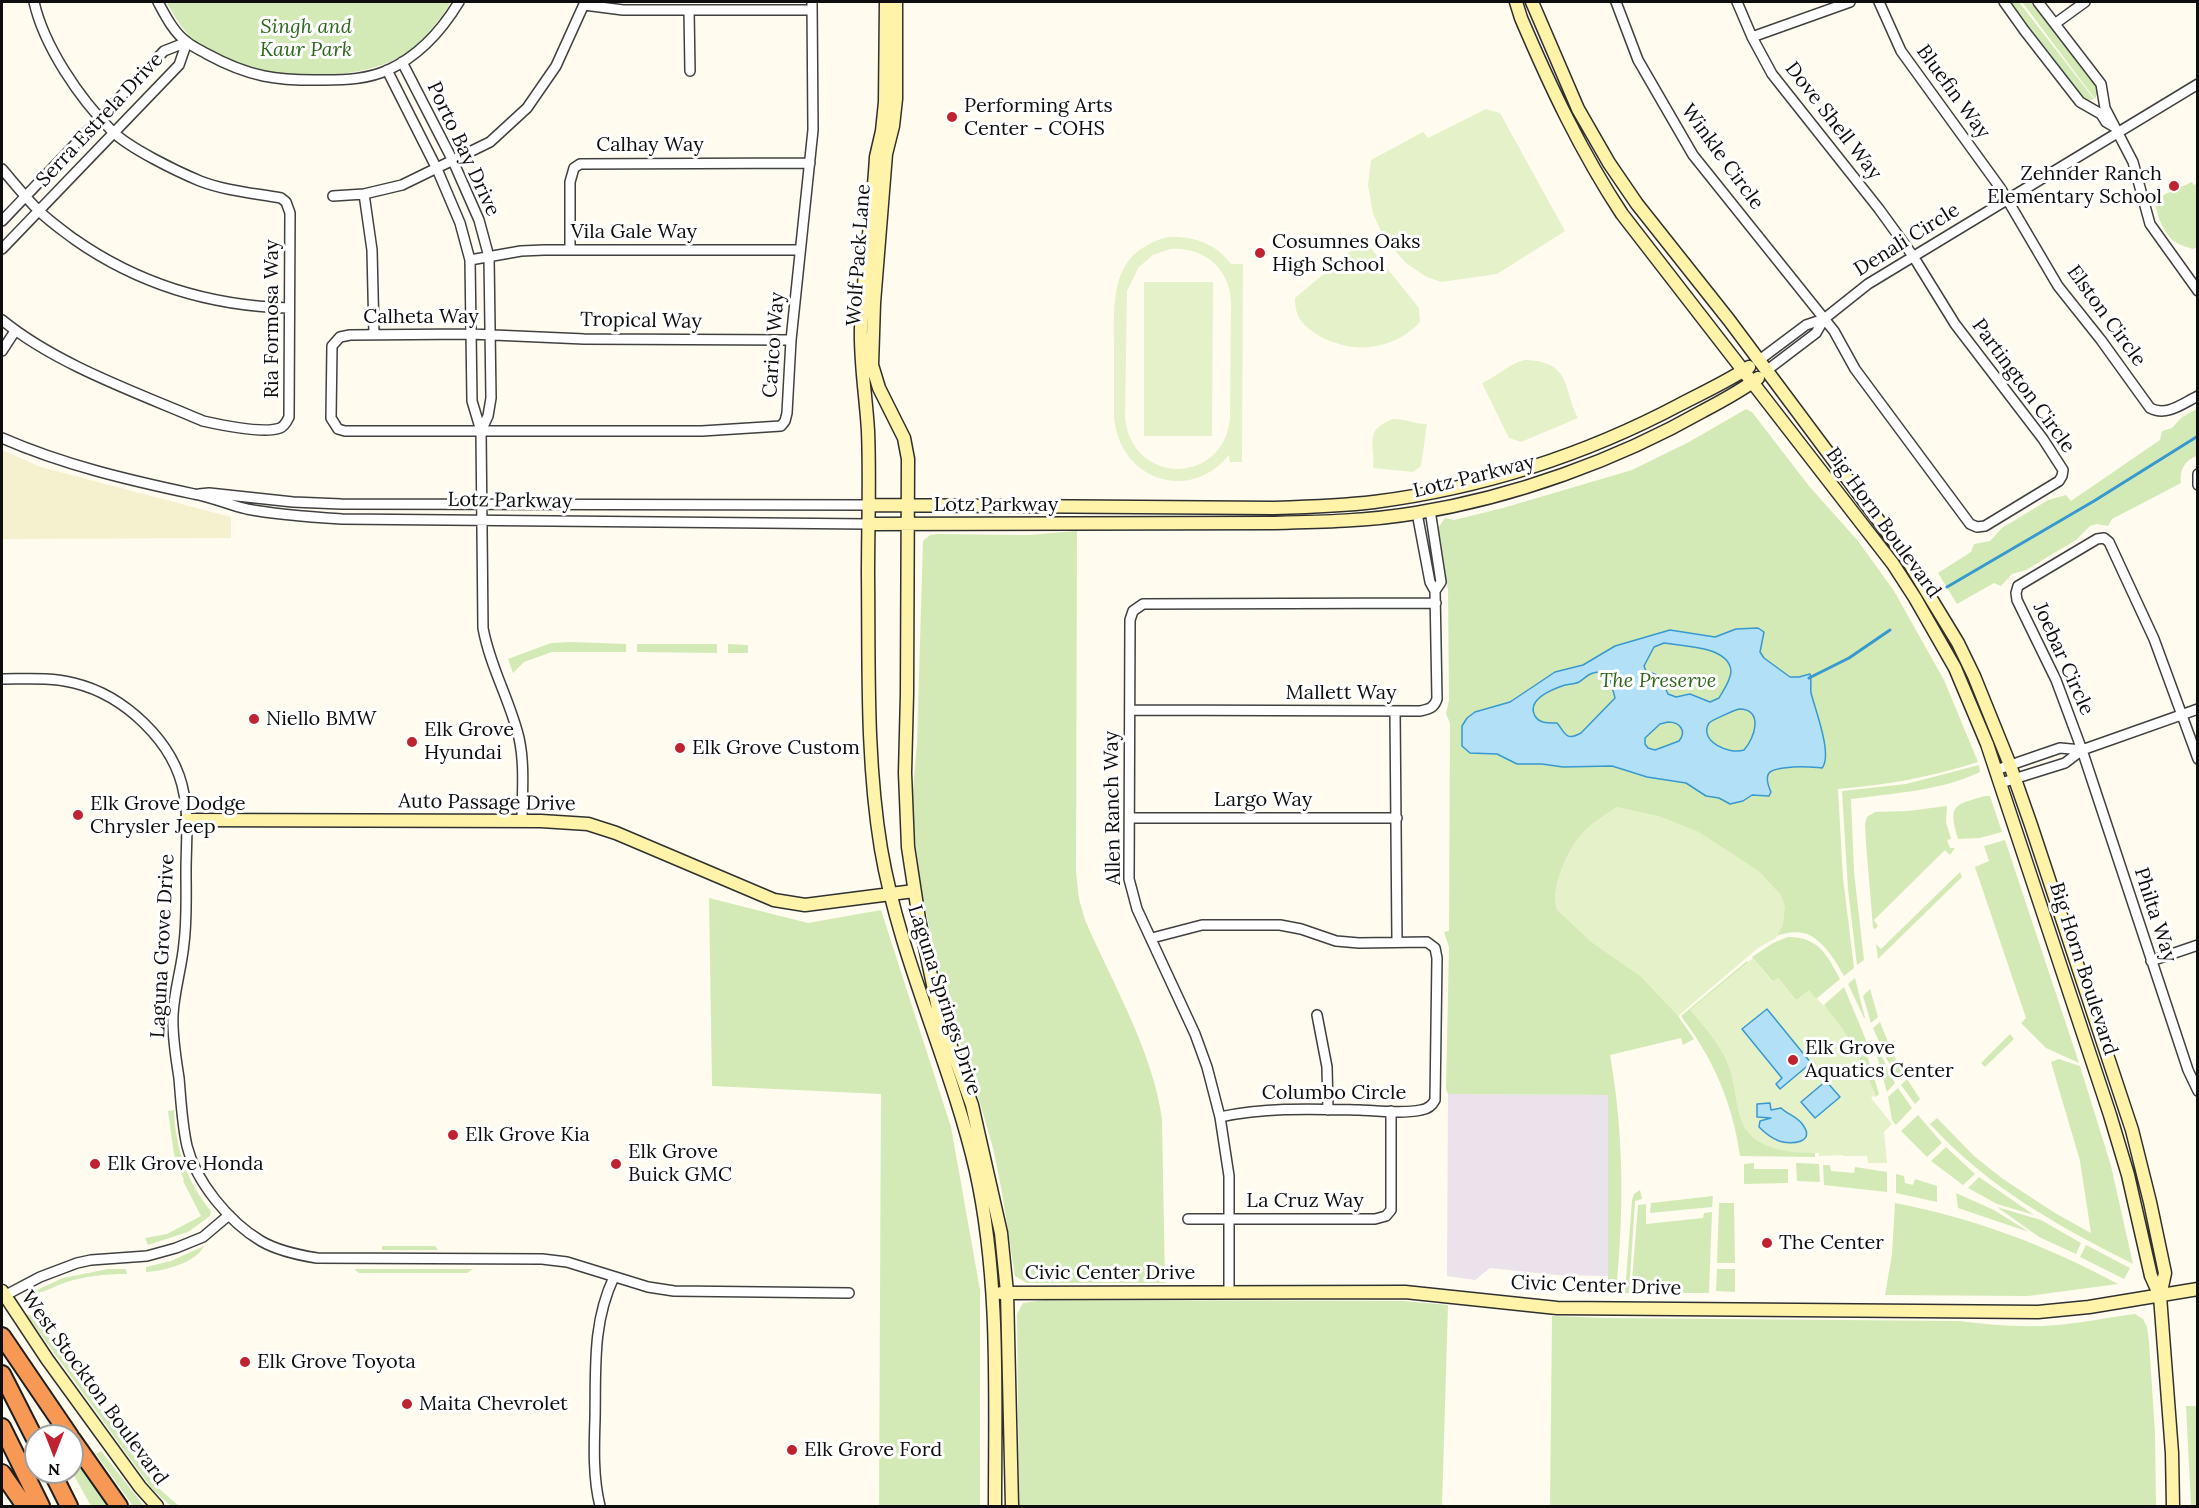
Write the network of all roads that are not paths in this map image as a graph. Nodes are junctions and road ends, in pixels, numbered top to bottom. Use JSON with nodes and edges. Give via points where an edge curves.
{"nodes":[{"id":1,"x":34,"y":2,"type":"edge"},
{"id":2,"x":158,"y":2,"type":"edge"},
{"id":3,"x":459,"y":2,"type":"edge"},
{"id":4,"x":886,"y":2,"type":"edge"},
{"id":5,"x":896,"y":2,"type":"edge"},
{"id":6,"x":1516,"y":2,"type":"edge"},
{"id":7,"x":1532,"y":2,"type":"edge"},
{"id":8,"x":1616,"y":2,"type":"edge"},
{"id":9,"x":1737,"y":2,"type":"edge"},
{"id":10,"x":1850,"y":2,"type":"edge"},
{"id":11,"x":1879,"y":2,"type":"edge"},
{"id":12,"x":2004,"y":2,"type":"edge"},
{"id":13,"x":2038,"y":2,"type":"edge"},
{"id":14,"x":2085,"y":2,"type":"edge"},
{"id":15,"x":585,"y":3,"type":"edge"},
{"id":16,"x":812,"y":6,"type":"edge"},
{"id":17,"x":689,"y":10,"type":"junction"},
{"id":18,"x":2056,"y":23,"type":"junction"},
{"id":19,"x":1752,"y":37,"type":"junction"},
{"id":20,"x":187,"y":42,"type":"junction"},
{"id":21,"x":402,"y":62,"type":"junction"},
{"id":22,"x":387,"y":70,"type":"junction"},
{"id":23,"x":690,"y":70,"type":"dead end"},
{"id":24,"x":2198,"y":84,"type":"edge"},
{"id":25,"x":100,"y":117,"type":"junction"},
{"id":26,"x":2115,"y":130,"type":"junction"},
{"id":27,"x":112,"y":132,"type":"junction"},
{"id":28,"x":453,"y":162,"type":"junction"},
{"id":29,"x":810,"y":163,"type":"junction"},
{"id":30,"x":2,"y":169,"type":"edge"},
{"id":31,"x":437,"y":169,"type":"junction"},
{"id":32,"x":364,"y":194,"type":"junction"},
{"id":33,"x":26,"y":196,"type":"junction"},
{"id":34,"x":333,"y":196,"type":"dead end"},
{"id":35,"x":2008,"y":199,"type":"junction"},
{"id":36,"x":39,"y":211,"type":"junction"},
{"id":37,"x":2,"y":221,"type":"edge"},
{"id":38,"x":2,"y":249,"type":"edge"},
{"id":39,"x":570,"y":250,"type":"junction"},
{"id":40,"x":800,"y":250,"type":"junction"},
{"id":41,"x":1913,"y":256,"type":"junction"},
{"id":42,"x":489,"y":257,"type":"junction"},
{"id":43,"x":470,"y":260,"type":"junction"},
{"id":44,"x":2198,"y":291,"type":"edge"},
{"id":45,"x":289,"y":308,"type":"junction"},
{"id":46,"x":1824,"y":319,"type":"junction"},
{"id":47,"x":2,"y":320,"type":"edge"},
{"id":48,"x":15,"y":331,"type":"junction"},
{"id":49,"x":471,"y":334,"type":"junction"},
{"id":50,"x":374,"y":335,"type":"junction"},
{"id":51,"x":491,"y":335,"type":"junction"},
{"id":52,"x":791,"y":340,"type":"junction"},
{"id":53,"x":2,"y":351,"type":"edge"},
{"id":54,"x":1758,"y":361,"type":"junction"},
{"id":55,"x":1744,"y":370,"type":"junction"},
{"id":56,"x":1766,"y":371,"type":"junction"},
{"id":57,"x":1753,"y":381,"type":"junction"},
{"id":58,"x":2198,"y":396,"type":"edge"},
{"id":59,"x":480,"y":431,"type":"junction"},
{"id":60,"x":2,"y":438,"type":"edge"},
{"id":61,"x":2198,"y":474,"type":"edge"},
{"id":62,"x":2198,"y":485,"type":"edge"},
{"id":63,"x":197,"y":494,"type":"junction"},
{"id":64,"x":481,"y":504,"type":"junction"},
{"id":65,"x":868,"y":505,"type":"junction"},
{"id":66,"x":907,"y":505,"type":"junction"},
{"id":67,"x":1430,"y":510,"type":"junction"},
{"id":68,"x":1417,"y":513,"type":"junction"},
{"id":69,"x":481,"y":519,"type":"junction"},
{"id":70,"x":868,"y":524,"type":"junction"},
{"id":71,"x":907,"y":524,"type":"junction"},
{"id":72,"x":1435,"y":591,"type":"junction"},
{"id":73,"x":1436,"y":603,"type":"junction"},
{"id":74,"x":2,"y":679,"type":"edge"},
{"id":75,"x":2198,"y":709,"type":"edge"},
{"id":76,"x":1130,"y":710,"type":"junction"},
{"id":77,"x":1395,"y":711,"type":"junction"},
{"id":78,"x":2183,"y":714,"type":"junction"},
{"id":79,"x":2082,"y":750,"type":"junction"},
{"id":80,"x":2198,"y":759,"type":"edge"},
{"id":81,"x":2010,"y":765,"type":"junction"},
{"id":82,"x":1996,"y":770,"type":"junction"},
{"id":83,"x":2015,"y":779,"type":"junction"},
{"id":84,"x":2001,"y":783,"type":"junction"},
{"id":85,"x":1130,"y":818,"type":"junction"},
{"id":86,"x":1396,"y":818,"type":"junction"},
{"id":87,"x":186,"y":820,"type":"junction"},
{"id":88,"x":522,"y":821,"type":"junction"},
{"id":89,"x":914,"y":891,"type":"junction"},
{"id":90,"x":890,"y":895,"type":"junction"},
{"id":91,"x":1152,"y":938,"type":"junction"},
{"id":92,"x":1396,"y":942,"type":"junction"},
{"id":93,"x":2198,"y":945,"type":"edge"},
{"id":94,"x":2151,"y":961,"type":"junction"},
{"id":95,"x":1317,"y":1015,"type":"dead end"},
{"id":96,"x":2198,"y":1091,"type":"edge"},
{"id":97,"x":1328,"y":1110,"type":"junction"},
{"id":98,"x":1391,"y":1111,"type":"junction"},
{"id":99,"x":1220,"y":1118,"type":"junction"},
{"id":100,"x":229,"y":1215,"type":"junction"},
{"id":101,"x":1188,"y":1219,"type":"dead end"},
{"id":102,"x":1230,"y":1219,"type":"junction"},
{"id":103,"x":614,"y":1277,"type":"junction"},
{"id":104,"x":2198,"y":1289,"type":"edge"},
{"id":105,"x":1007,"y":1292,"type":"junction"},
{"id":106,"x":1229,"y":1292,"type":"junction"},
{"id":107,"x":3,"y":1293,"type":"edge"},
{"id":108,"x":849,"y":1293,"type":"dead end"},
{"id":109,"x":992,"y":1293,"type":"junction"},
{"id":110,"x":2160,"y":1296,"type":"junction"},
{"id":111,"x":2,"y":1336,"type":"edge"},
{"id":112,"x":2,"y":1374,"type":"edge"},
{"id":113,"x":27,"y":1424,"type":"edge"},
{"id":114,"x":62,"y":1424,"type":"edge"},
{"id":115,"x":2,"y":1427,"type":"edge"},
{"id":116,"x":84,"y":1456,"type":"edge"},
{"id":117,"x":2,"y":1473,"type":"edge"},
{"id":118,"x":58,"y":1484,"type":"edge"},
{"id":119,"x":25,"y":1506,"type":"edge"},
{"id":120,"x":41,"y":1506,"type":"edge"},
{"id":121,"x":69,"y":1506,"type":"edge"},
{"id":122,"x":119,"y":1506,"type":"edge"},
{"id":123,"x":157,"y":1506,"type":"edge"},
{"id":124,"x":600,"y":1506,"type":"edge"},
{"id":125,"x":995,"y":1506,"type":"edge"},
{"id":126,"x":1012,"y":1506,"type":"edge"},
{"id":127,"x":2173,"y":1506,"type":"edge"}],
"edges":[{"from":1,"to":25,"type":"street","via":[[51,49]]},
{"from":2,"to":20,"type":"street"},
{"from":3,"to":21,"type":"street","via":[[447,22]]},
{"from":4,"to":65,"type":"street","name":"Wolf Pack Lane","via":[[885,102],[876,157],[861,325]]},
{"from":5,"to":66,"type":"street","name":"Wolf Pack Lane","via":[[896,92],[886,154],[872,365],[906,445]]},
{"from":6,"to":55,"type":"street","name":"Big Horn Boulevard","via":[[1548,80],[1595,172],[1622,214]]},
{"from":7,"to":54,"type":"street","name":"Big Horn Boulevard","via":[[1578,109],[1609,163]]},
{"from":8,"to":46,"type":"street","name":"Winkle Circle","via":[[1638,60],[1694,155]]},
{"from":9,"to":19,"type":"street","name":"Dove Shell Way"},
{"from":10,"to":19,"type":"street"},
{"from":11,"to":35,"type":"street","name":"Bluefin Way","via":[[1901,51]]},
{"from":12,"to":26,"type":"street","via":[[2080,102],[2101,114]]},
{"from":13,"to":18,"type":"street"},
{"from":14,"to":18,"type":"street"},
{"from":15,"to":17,"type":"street","via":[[610,9]]},
{"from":15,"to":28,"type":"street","via":[[556,66],[527,108],[490,142]]},
{"from":16,"to":17,"type":"street"},
{"from":16,"to":29,"type":"street","name":"Carico Way"},
{"from":17,"to":23,"type":"street"},
{"from":18,"to":26,"type":"street","via":[[2101,84],[2105,108]]},
{"from":19,"to":41,"type":"street","name":"Dove Shell Way","via":[[1772,74]]},
{"from":20,"to":22,"type":"street","via":[[233,68],[270,78],[344,80]]},
{"from":20,"to":25,"type":"street","name":"Serra Estrela Drive","via":[[164,51]]},
{"from":20,"to":27,"type":"street","name":"Serra Estrela Drive","via":[[179,65]]},
{"from":21,"to":22,"type":"street"},
{"from":21,"to":28,"type":"street","name":"Porto Bay Drive"},
{"from":22,"to":31,"type":"street","name":"Porto Bay Drive"},
{"from":24,"to":26,"type":"street","name":"Denali Circle"},
{"from":25,"to":27,"type":"street"},
{"from":25,"to":33,"type":"street","name":"Serra Estrela Drive"},
{"from":26,"to":35,"type":"street","name":"Denali Circle"},
{"from":26,"to":44,"type":"street","via":[[2133,162],[2150,224]]},
{"from":27,"to":36,"type":"street","name":"Serra Estrela Drive"},
{"from":27,"to":45,"type":"street","name":"Ria Formosa Way","via":[[200,181],[286,202],[290,213]]},
{"from":28,"to":31,"type":"street"},
{"from":28,"to":42,"type":"street","name":"Porto Bay Drive","via":[[479,220]]},
{"from":29,"to":39,"type":"street","name":"Calhay Way","via":[[580,164],[574,168],[570,182]]},
{"from":29,"to":40,"type":"street","name":"Carico Way"},
{"from":30,"to":33,"type":"street"},
{"from":31,"to":32,"type":"street","via":[[402,185]]},
{"from":31,"to":43,"type":"street","name":"Porto Bay Drive","via":[[460,223]]},
{"from":32,"to":34,"type":"street"},
{"from":32,"to":50,"type":"street","via":[[372,250]]},
{"from":33,"to":36,"type":"street"},
{"from":33,"to":37,"type":"street","name":"Serra Estrela Drive"},
{"from":35,"to":41,"type":"street","name":"Denali Circle"},
{"from":35,"to":58,"type":"street","name":"Elston Circle","via":[[2058,286],[2150,408],[2165,412]]},
{"from":36,"to":38,"type":"street","name":"Serra Estrela Drive"},
{"from":36,"to":45,"type":"street","via":[[90,250],[146,279],[205,298]]},
{"from":39,"to":40,"type":"street","name":"Vila Gale Way"},
{"from":39,"to":42,"type":"street","name":"Vila Gale Way","via":[[521,251]]},
{"from":40,"to":52,"type":"street","name":"Carico Way"},
{"from":41,"to":46,"type":"street","name":"Denali Circle","via":[[1868,284]]},
{"from":41,"to":46,"type":"street","name":"Partington Circle","via":[[1955,324],[2043,439],[2062,470],[2059,481],[1985,526],[1970,524],[1855,369]]},
{"from":42,"to":43,"type":"street","name":"Vila Gale Way"},
{"from":42,"to":51,"type":"street","name":"Porto Bay Drive"},
{"from":43,"to":49,"type":"street","name":"Porto Bay Drive"},
{"from":45,"to":48,"type":"street","name":"Ria Formosa Way","via":[[289,417],[280,428],[271,429],[226,427],[203,421],[52,353]]},
{"from":46,"to":54,"type":"street","name":"Denali Circle","via":[[1806,325]]},
{"from":46,"to":56,"type":"street","name":"Denali Circle","via":[[1816,333]]},
{"from":47,"to":48,"type":"street","name":"Ria Formosa Way"},
{"from":48,"to":53,"type":"street"},
{"from":49,"to":50,"type":"street","name":"Calheta Way"},
{"from":49,"to":51,"type":"street","name":"Calheta Way"},
{"from":49,"to":59,"type":"street","name":"Porto Bay Drive","via":[[472,401]]},
{"from":50,"to":59,"type":"street","name":"Calheta Way","via":[[340,337],[332,346],[333,425],[345,431]]},
{"from":51,"to":52,"type":"street","name":"Tropical Way"},
{"from":51,"to":59,"type":"street","name":"Porto Bay Drive","via":[[491,398]]},
{"from":52,"to":59,"type":"street","name":"Carico Way","via":[[787,413],[781,426],[702,431]]},
{"from":54,"to":55,"type":"street","name":"Lotz Parkway"},
{"from":54,"to":56,"type":"street","name":"Big Horn Boulevard"},
{"from":55,"to":57,"type":"street","name":"Big Horn Boulevard"},
{"from":55,"to":66,"type":"street","name":"Lotz Parkway","via":[[1656,417],[1562,459],[1424,495],[1334,506],[1274,508]]},
{"from":56,"to":57,"type":"street","name":"Lotz Parkway"},
{"from":56,"to":81,"type":"street","name":"Big Horn Boulevard","via":[[1928,591],[1974,676]]},
{"from":57,"to":67,"type":"street","name":"Lotz Parkway","via":[[1665,433],[1622,452],[1500,494]]},
{"from":57,"to":82,"type":"street","name":"Big Horn Boulevard","via":[[1872,535],[1915,598],[1955,668]]},
{"from":59,"to":64,"type":"street","name":"Porto Bay Drive"},
{"from":60,"to":63,"type":"street","name":"Lotz Parkway","via":[[106,475]]},
{"from":61,"to":62,"type":"street"},
{"from":63,"to":64,"type":"street","name":"Lotz Parkway","via":[[341,504]]},
{"from":63,"to":69,"type":"street","name":"Lotz Parkway","via":[[271,514],[342,519]]},
{"from":64,"to":65,"type":"street","name":"Lotz Parkway"},
{"from":64,"to":69,"type":"street","name":"Porto Bay Drive"},
{"from":65,"to":66,"type":"street","name":"Lotz Parkway"},
{"from":65,"to":70,"type":"street","name":"Laguna Springs Drive"},
{"from":66,"to":71,"type":"street","name":"Laguna Springs Drive"},
{"from":67,"to":68,"type":"street","name":"Lotz Parkway"},
{"from":67,"to":72,"type":"street","name":"Mallett Way","via":[[1441,582]]},
{"from":68,"to":71,"type":"street","name":"Lotz Parkway","via":[[1275,523]]},
{"from":68,"to":72,"type":"street","name":"Mallett Way"},
{"from":69,"to":70,"type":"street","name":"Lotz Parkway"},
{"from":69,"to":88,"type":"street","name":"Porto Bay Drive","via":[[483,628],[523,756]]},
{"from":70,"to":71,"type":"street","name":"Lotz Parkway"},
{"from":70,"to":90,"type":"street","name":"Laguna Springs Drive","via":[[870,740],[875,806]]},
{"from":71,"to":89,"type":"street","name":"Laguna Springs Drive","via":[[904,773]]},
{"from":72,"to":73,"type":"street","name":"Mallett Way"},
{"from":73,"to":76,"type":"street","name":"Allen Ranch Way","via":[[1143,604],[1133,611],[1130,620]]},
{"from":73,"to":77,"type":"street","name":"Mallett Way","via":[[1435,705],[1420,711]]},
{"from":74,"to":87,"type":"street","name":"Laguna Grove Drive","via":[[77,683],[130,712],[154,734],[171,759],[184,792]]},
{"from":75,"to":78,"type":"street"},
{"from":76,"to":77,"type":"street","name":"Mallett Way"},
{"from":76,"to":85,"type":"street","name":"Allen Ranch Way"},
{"from":77,"to":86,"type":"street"},
{"from":78,"to":79,"type":"street"},
{"from":78,"to":79,"type":"street","name":"Joebar Circle","via":[[2154,639],[2109,542],[2097,539],[2018,586],[2016,593],[2056,680]]},
{"from":78,"to":80,"type":"street"},
{"from":79,"to":81,"type":"street","via":[[2060,748]]},
{"from":79,"to":83,"type":"street","via":[[2065,763]]},
{"from":79,"to":94,"type":"street","name":"Philta Way"},
{"from":81,"to":82,"type":"street"},
{"from":81,"to":83,"type":"street","name":"Big Horn Boulevard"},
{"from":82,"to":84,"type":"street","name":"Big Horn Boulevard"},
{"from":83,"to":84,"type":"street"},
{"from":83,"to":110,"type":"street","name":"Big Horn Boulevard","via":[[2132,1130],[2165,1273]]},
{"from":84,"to":110,"type":"street","name":"Big Horn Boulevard","via":[[2110,1115],[2151,1276]]},
{"from":85,"to":86,"type":"street","name":"Largo Way"},
{"from":85,"to":91,"type":"street","name":"Allen Ranch Way","via":[[1129,879],[1137,909]]},
{"from":86,"to":92,"type":"street"},
{"from":87,"to":88,"type":"street","name":"Auto Passage Drive"},
{"from":87,"to":100,"type":"street","name":"Laguna Grove Drive","via":[[186,930],[172,1017],[183,1128],[195,1167]]},
{"from":88,"to":90,"type":"street","name":"Auto Passage Drive","via":[[588,824],[774,900],[806,906]]},
{"from":89,"to":90,"type":"street","name":"Auto Passage Drive"},
{"from":89,"to":105,"type":"street","name":"Laguna Springs Drive","via":[[939,1013],[972,1105],[1001,1233]]},
{"from":90,"to":109,"type":"street","name":"Laguna Springs Drive","via":[[913,976],[963,1118],[984,1213]]},
{"from":91,"to":92,"type":"street","name":"Columbo Circle","via":[[1202,925],[1280,925],[1336,941]]},
{"from":91,"to":99,"type":"street","name":"Allen Ranch Way","via":[[1195,1034]]},
{"from":92,"to":98,"type":"street","name":"Columbo Circle","via":[[1426,942],[1435,948],[1435,1100],[1431,1107],[1422,1110]]},
{"from":93,"to":94,"type":"street"},
{"from":94,"to":96,"type":"street","name":"Philta Way"},
{"from":95,"to":97,"type":"street","via":[[1327,1067]]},
{"from":97,"to":98,"type":"street","name":"Columbo Circle"},
{"from":97,"to":99,"type":"street","name":"Columbo Circle","via":[[1275,1109]]},
{"from":98,"to":102,"type":"street","name":"La Cruz Way","via":[[1391,1210],[1386,1216]]},
{"from":99,"to":102,"type":"street","name":"Allen Ranch Way","via":[[1229,1176]]},
{"from":100,"to":103,"type":"street","name":"Laguna Grove Drive","via":[[260,1240],[287,1252],[317,1258],[542,1258]]},
{"from":100,"to":107,"type":"street","via":[[203,1237],[177,1248],[147,1256],[77,1263]]},
{"from":101,"to":102,"type":"street","name":"La Cruz Way"},
{"from":102,"to":106,"type":"street","name":"Allen Ranch Way"},
{"from":103,"to":108,"type":"street","name":"Laguna Grove Drive","via":[[648,1287],[695,1293]]},
{"from":103,"to":124,"type":"street","via":[[602,1310],[595,1348],[595,1462]]},
{"from":104,"to":110,"type":"street","name":"Civic Center Drive"},
{"from":105,"to":106,"type":"street","name":"Civic Center Drive"},
{"from":105,"to":109,"type":"street","name":"Civic Center Drive"},
{"from":105,"to":126,"type":"street","name":"Laguna Springs Drive"},
{"from":106,"to":110,"type":"street","name":"Civic Center Drive","via":[[1405,1292],[1557,1308],[1871,1312],[2038,1312]]},
{"from":107,"to":123,"type":"street","name":"West Stockton Boulevard"},
{"from":109,"to":125,"type":"street","name":"Laguna Springs Drive"},
{"from":110,"to":127,"type":"street","name":"Big Horn Boulevard"},
{"from":111,"to":114,"type":"highway"},
{"from":112,"to":113,"type":"highway"},
{"from":115,"to":120,"type":"highway"},
{"from":116,"to":122,"type":"highway"},
{"from":117,"to":119,"type":"highway"},
{"from":118,"to":121,"type":"highway"}]}
